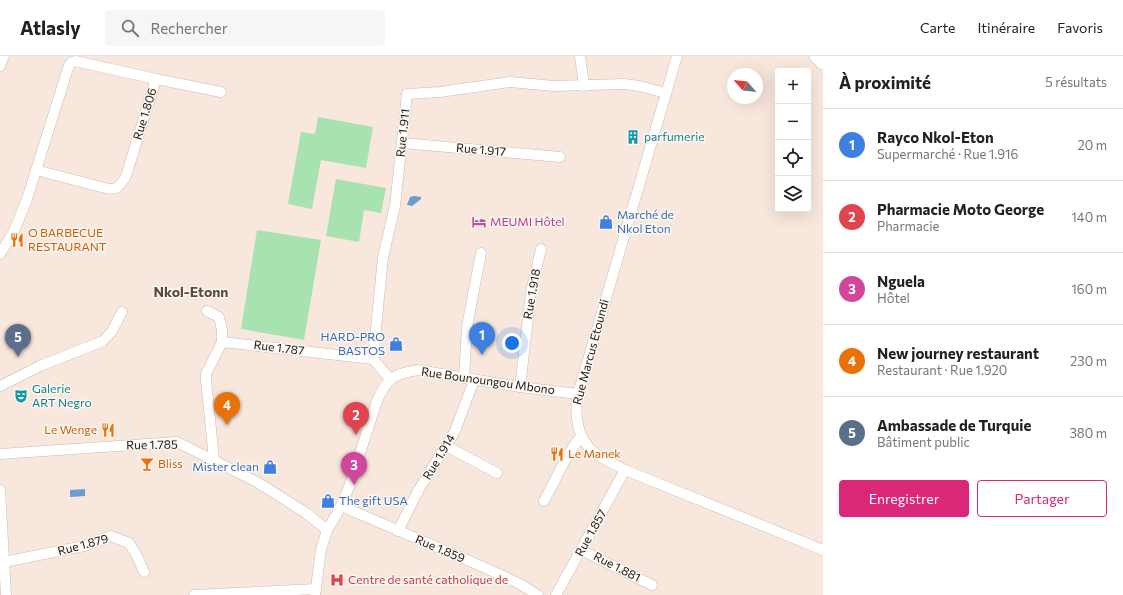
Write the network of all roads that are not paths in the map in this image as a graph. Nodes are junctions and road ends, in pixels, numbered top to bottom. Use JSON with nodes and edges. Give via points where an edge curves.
{"nodes":[{"id":1,"x":4,"y":56,"type":"edge"},
{"id":2,"x":580,"y":56,"type":"edge"},
{"id":3,"x":677,"y":56,"type":"edge"},
{"id":4,"x":817,"y":56,"type":"edge"},
{"id":5,"x":823,"y":62,"type":"edge"},
{"id":6,"x":0,"y":66,"type":"edge"},
{"id":7,"x":156,"y":80,"type":"junction"},
{"id":8,"x":584,"y":86,"type":"junction"},
{"id":9,"x":220,"y":92,"type":"dead end"},
{"id":10,"x":666,"y":93,"type":"junction"},
{"id":11,"x":402,"y":143,"type":"junction"},
{"id":12,"x":560,"y":157,"type":"dead end"},
{"id":13,"x":36,"y":170,"type":"junction"},
{"id":14,"x":541,"y":249,"type":"dead end"},
{"id":15,"x":480,"y":253,"type":"dead end"},
{"id":16,"x":0,"y":254,"type":"edge"},
{"id":17,"x":207,"y":311,"type":"dead end"},
{"id":18,"x":122,"y":312,"type":"dead end"},
{"id":19,"x":222,"y":342,"type":"junction"},
{"id":20,"x":374,"y":359,"type":"junction"},
{"id":21,"x":390,"y":379,"type":"junction"},
{"id":22,"x":469,"y":379,"type":"junction"},
{"id":23,"x":0,"y":386,"type":"edge"},
{"id":24,"x":520,"y":387,"type":"junction"},
{"id":25,"x":578,"y":394,"type":"junction"},
{"id":26,"x":582,"y":436,"type":"junction"},
{"id":27,"x":446,"y":446,"type":"junction"},
{"id":28,"x":0,"y":454,"type":"edge"},
{"id":29,"x":214,"y":460,"type":"junction"},
{"id":30,"x":625,"y":470,"type":"junction"},
{"id":31,"x":497,"y":473,"type":"dead end"},
{"id":32,"x":0,"y":490,"type":"edge"},
{"id":33,"x":544,"y":501,"type":"dead end"},
{"id":34,"x":341,"y":506,"type":"junction"},
{"id":35,"x":327,"y":530,"type":"junction"},
{"id":36,"x":398,"y":531,"type":"junction"},
{"id":37,"x":582,"y":550,"type":"junction"},
{"id":38,"x":823,"y":550,"type":"edge"},
{"id":39,"x":4,"y":562,"type":"junction"},
{"id":40,"x":144,"y":572,"type":"dead end"},
{"id":41,"x":652,"y":585,"type":"dead end"},
{"id":42,"x":315,"y":592,"type":"edge"},
{"id":43,"x":6,"y":595,"type":"edge"},
{"id":44,"x":194,"y":595,"type":"edge"},
{"id":45,"x":538,"y":595,"type":"edge"},
{"id":46,"x":556,"y":595,"type":"edge"}],
"edges":[{"from":1,"to":6,"type":"street"},
{"from":2,"to":8,"type":"street"},
{"from":3,"to":10,"type":"street","name":"Rue Marcus Etoundi"},
{"from":4,"to":5,"type":"highway"},
{"from":7,"to":9,"type":"street"},
{"from":7,"to":13,"type":"street","name":"Rue 1.806","via":[[126,176],[119,186],[112,190]]},
{"from":7,"to":13,"type":"street","name":"Rue 1.806","via":[[72,62]]},
{"from":8,"to":10,"type":"street","name":"Rue 1.911","via":[[624,84]]},
{"from":8,"to":11,"type":"street","name":"Rue 1.911","via":[[510,82],[407,94]]},
{"from":10,"to":25,"type":"street","name":"Rue Marcus Etoundi"},
{"from":11,"to":12,"type":"street","name":"Rue 1.917"},
{"from":11,"to":20,"type":"street","name":"Rue 1.911","via":[[395,206],[383,257]]},
{"from":13,"to":16,"type":"street","name":"Rue 1.806","via":[[14,231]]},
{"from":14,"to":24,"type":"street","name":"Rue 1.918","via":[[531,292]]},
{"from":15,"to":22,"type":"street","name":"Rue 1.914","via":[[467,327]]},
{"from":17,"to":19,"type":"street","via":[[219,317]]},
{"from":18,"to":23,"type":"street","via":[[112,331],[103,341],[40,366]]},
{"from":19,"to":20,"type":"street","name":"Rue 1.787"},
{"from":19,"to":29,"type":"street","via":[[206,374]]},
{"from":20,"to":21,"type":"street"},
{"from":21,"to":22,"type":"street","name":"Rue Bounoungou Mbono","via":[[418,370]]},
{"from":21,"to":34,"type":"street","via":[[377,400]]},
{"from":22,"to":24,"type":"street","name":"Rue Bounoungou Mbono"},
{"from":22,"to":27,"type":"street","name":"Rue 1.914","via":[[455,431]]},
{"from":24,"to":25,"type":"street","name":"Rue Bounoungou Mbono"},
{"from":25,"to":26,"type":"street","name":"Rue Marcus Etoundi","via":[[576,418]]},
{"from":26,"to":30,"type":"street","name":"Rue Marcus Etoundi","via":[[595,453]]},
{"from":26,"to":33,"type":"street","via":[[569,453]]},
{"from":27,"to":31,"type":"street"},
{"from":27,"to":36,"type":"street","name":"Rue 1.914","via":[[418,491]]},
{"from":28,"to":29,"type":"street","name":"Rue 1.785","via":[[177,442]]},
{"from":29,"to":35,"type":"street","name":"Rue 1.785","via":[[284,498]]},
{"from":30,"to":37,"type":"street","name":"Rue 1.857"},
{"from":30,"to":38,"type":"street","name":"Rue Marcus Etoundi"},
{"from":32,"to":39,"type":"street"},
{"from":34,"to":35,"type":"street"},
{"from":34,"to":36,"type":"street","name":"Rue 1.859"},
{"from":35,"to":42,"type":"street","via":[[321,550]]},
{"from":36,"to":45,"type":"street","name":"Rue 1.859","via":[[481,566]]},
{"from":37,"to":41,"type":"street","name":"Rue 1.881"},
{"from":37,"to":46,"type":"street","name":"Rue 1.857"},
{"from":39,"to":40,"type":"street","name":"Rue 1.879","via":[[84,546],[111,536],[129,543]]},
{"from":39,"to":43,"type":"street"},
{"from":42,"to":44,"type":"street"}]}
